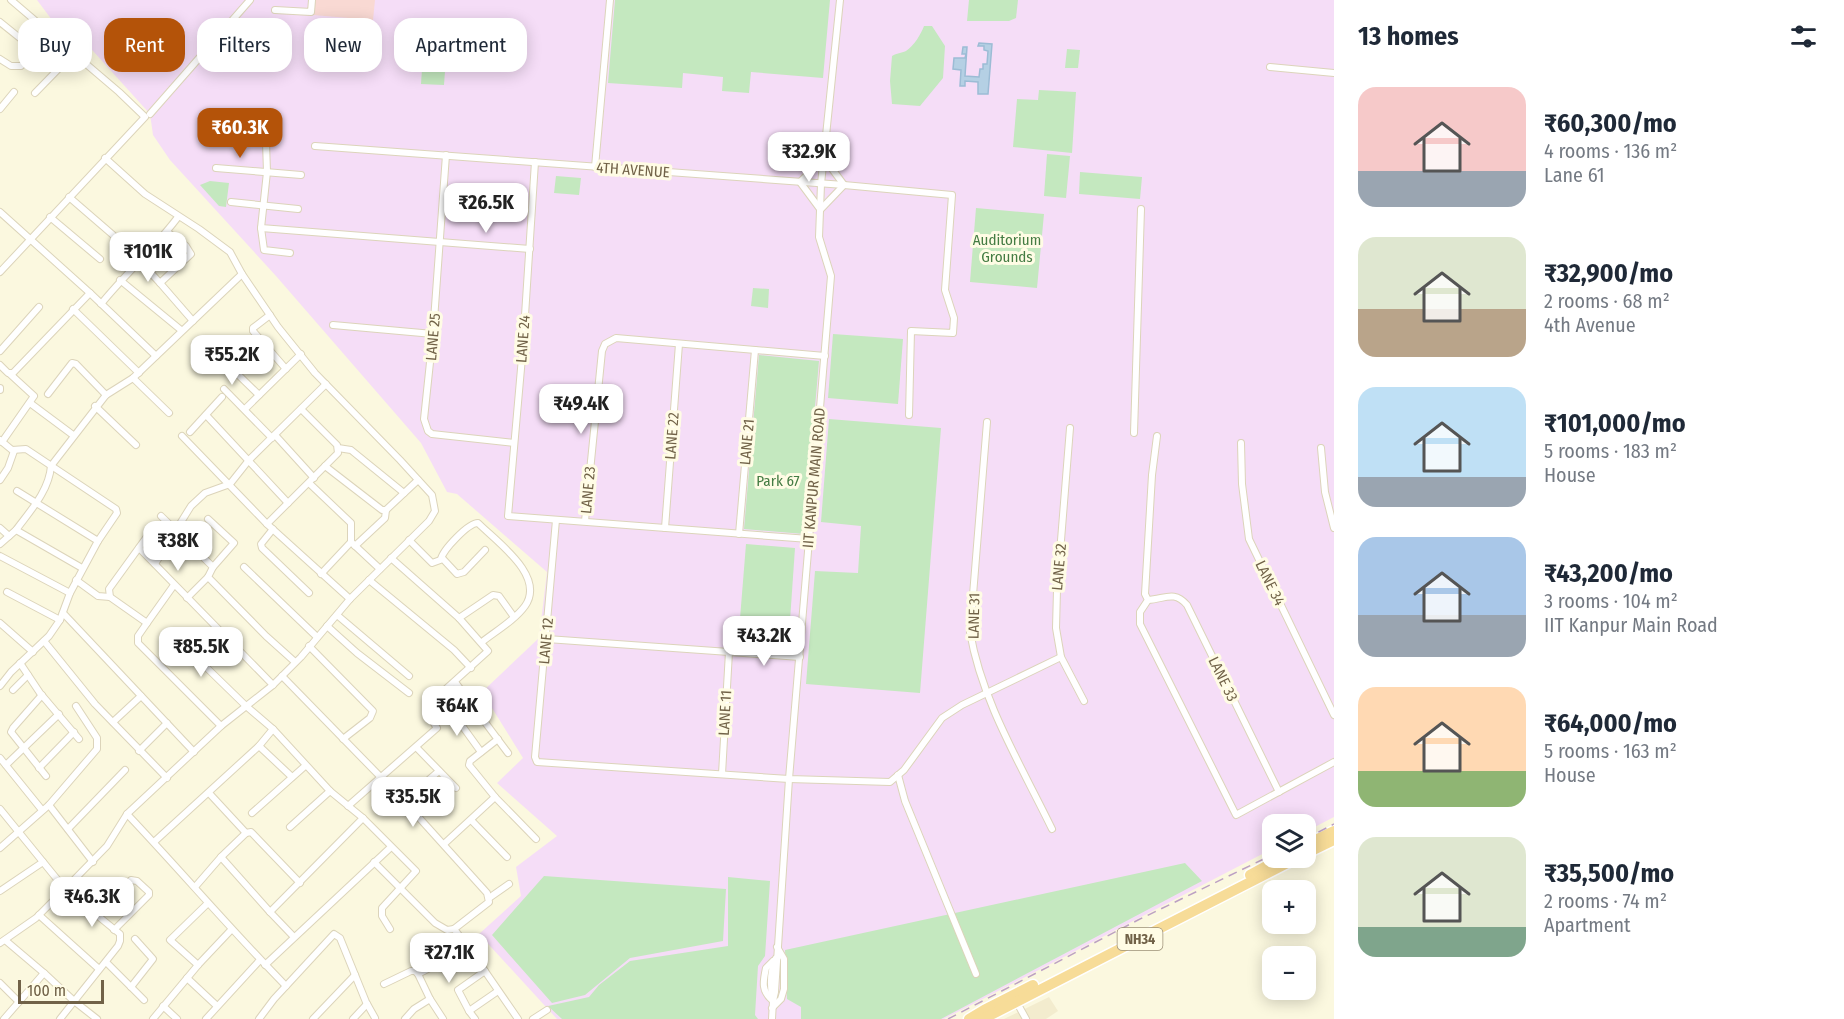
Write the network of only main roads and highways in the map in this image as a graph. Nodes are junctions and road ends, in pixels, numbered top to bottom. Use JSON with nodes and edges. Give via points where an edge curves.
{"nodes":[{"id":1,"x":1334,"y":831,"type":"edge"},
{"id":2,"x":1316,"y":840,"type":"edge"},
{"id":3,"x":1334,"y":840,"type":"edge"},
{"id":4,"x":1316,"y":849,"type":"edge"},
{"id":5,"x":1262,"y":868,"type":"edge"},
{"id":6,"x":1277,"y":868,"type":"edge"},
{"id":7,"x":969,"y":1019,"type":"edge"},
{"id":8,"x":983,"y":1019,"type":"edge"}],
"edges":[{"from":1,"to":2,"type":"highway"},
{"from":3,"to":4,"type":"highway"},
{"from":5,"to":7,"type":"highway","number":"NH34"},
{"from":6,"to":8,"type":"highway","number":"NH34"}]}
